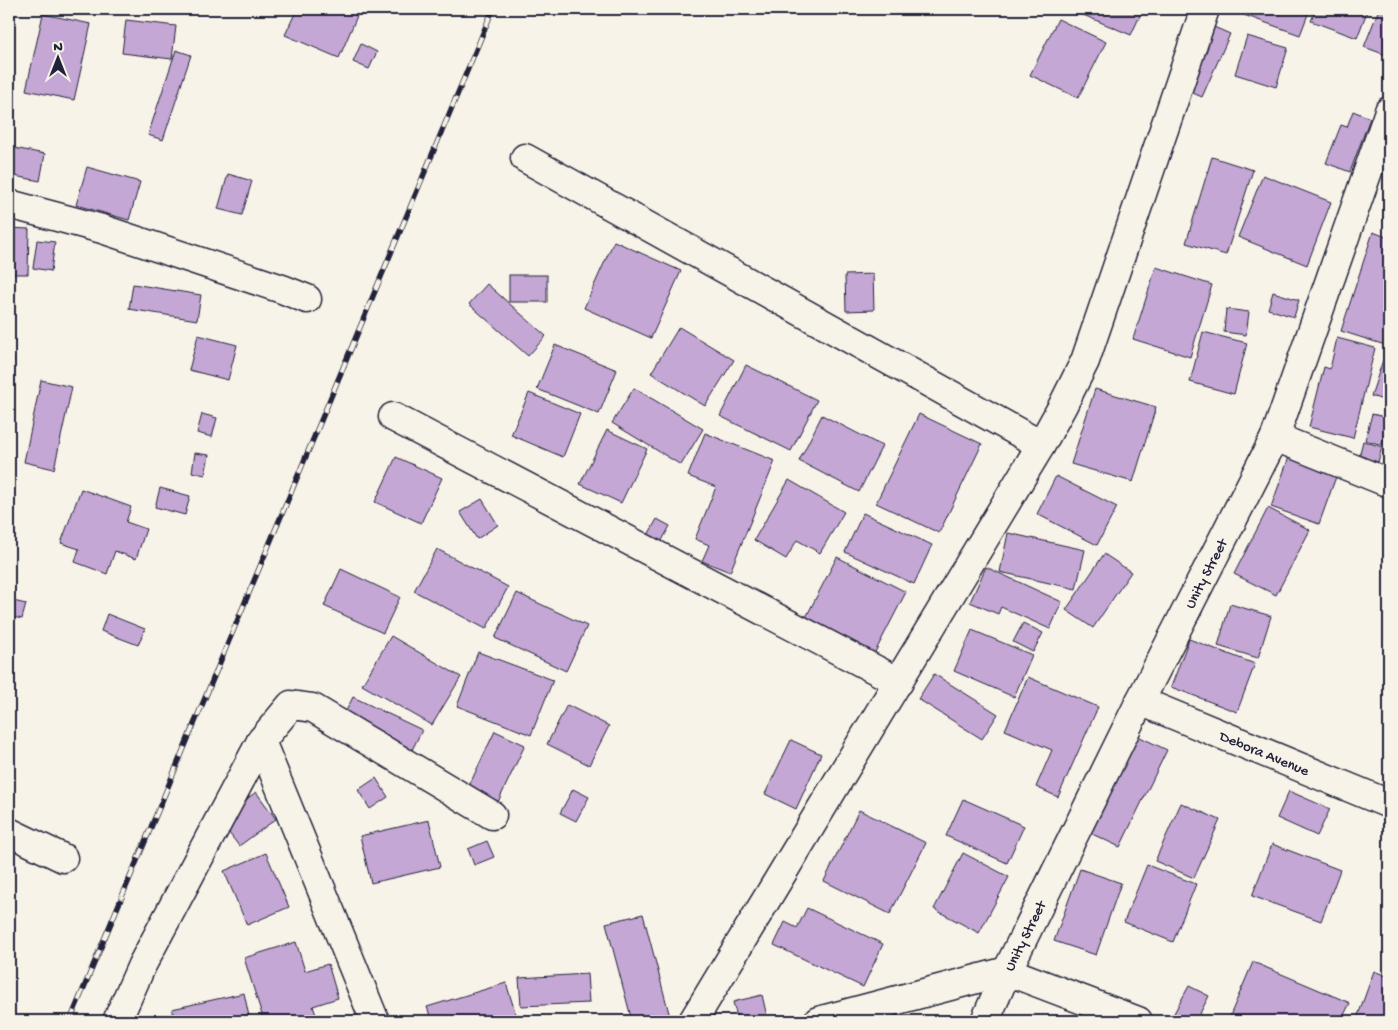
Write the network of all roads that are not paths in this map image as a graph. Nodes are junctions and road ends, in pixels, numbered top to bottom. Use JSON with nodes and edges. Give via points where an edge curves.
{"nodes":[{"id":1,"x":1205,"y":9,"type":"edge"},
{"id":2,"x":1389,"y":111,"type":"edge"},
{"id":3,"x":525,"y":158,"type":"dead end"},
{"id":4,"x":9,"y":204,"type":"edge"},
{"id":5,"x":307,"y":300,"type":"dead end"},
{"id":6,"x":393,"y":417,"type":"dead end"},
{"id":7,"x":1275,"y":437,"type":"junction"},
{"id":8,"x":1041,"y":445,"type":"junction"},
{"id":9,"x":1389,"y":483,"type":"edge"},
{"id":10,"x":899,"y":682,"type":"junction"},
{"id":11,"x":1140,"y":701,"type":"junction"},
{"id":12,"x":261,"y":741,"type":"junction"},
{"id":13,"x":1389,"y":804,"type":"edge"},
{"id":14,"x":492,"y":815,"type":"dead end"},
{"id":15,"x":9,"y":832,"type":"edge"},
{"id":16,"x":63,"y":858,"type":"dead end"},
{"id":17,"x":1007,"y":971,"type":"junction"},
{"id":18,"x":117,"y":1021,"type":"edge"},
{"id":19,"x":375,"y":1021,"type":"edge"},
{"id":20,"x":693,"y":1021,"type":"edge"},
{"id":21,"x":818,"y":1021,"type":"edge"},
{"id":22,"x":985,"y":1021,"type":"edge"},
{"id":23,"x":1138,"y":1021,"type":"edge"}],
"edges":[{"from":1,"to":8,"type":"street","via":[[1084,361]]},
{"from":2,"to":7,"type":"street","name":"Unity Street"},
{"from":3,"to":8,"type":"street"},
{"from":4,"to":5,"type":"street","via":[[102,229]]},
{"from":6,"to":10,"type":"street"},
{"from":7,"to":9,"type":"street"},
{"from":7,"to":11,"type":"street","name":"Unity Street"},
{"from":8,"to":10,"type":"street"},
{"from":10,"to":20,"type":"street"},
{"from":11,"to":13,"type":"street","name":"Debora Avenue"},
{"from":11,"to":17,"type":"street","name":"Unity Street"},
{"from":12,"to":14,"type":"street","via":[[291,705],[313,708]]},
{"from":12,"to":18,"type":"street","via":[[142,965]]},
{"from":12,"to":19,"type":"street"},
{"from":15,"to":16,"type":"street"},
{"from":17,"to":21,"type":"street"},
{"from":17,"to":22,"type":"street","name":"Unity Street"},
{"from":17,"to":23,"type":"street"}]}
